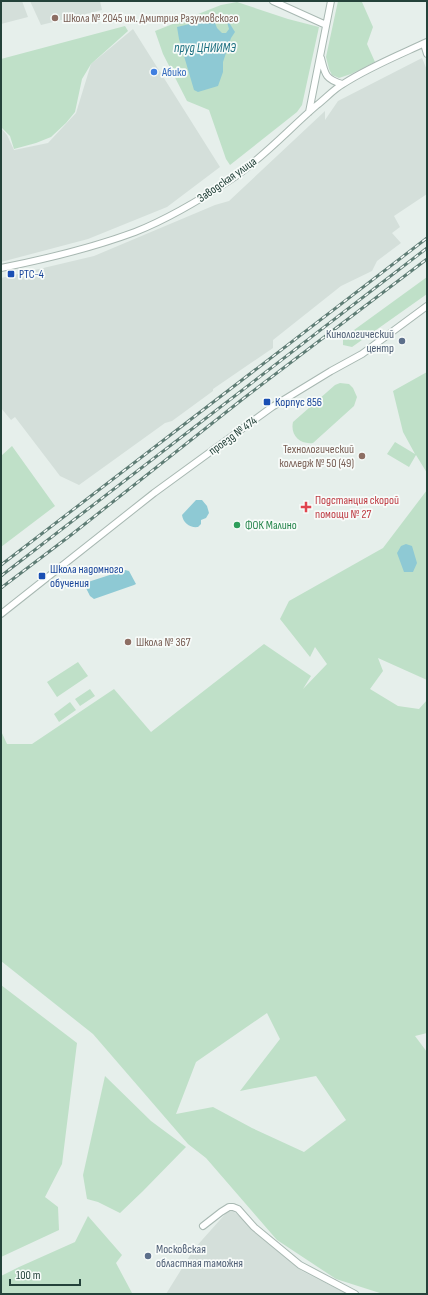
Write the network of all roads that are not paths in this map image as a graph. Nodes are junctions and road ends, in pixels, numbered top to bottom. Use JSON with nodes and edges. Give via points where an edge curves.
{"nodes":[{"id":1,"x":273,"y":1,"type":"edge"},
{"id":2,"x":331,"y":1,"type":"edge"},
{"id":3,"x":326,"y":25,"type":"junction"},
{"id":4,"x":425,"y":43,"type":"edge"},
{"id":5,"x":427,"y":54,"type":"edge"},
{"id":6,"x":320,"y":56,"type":"junction"},
{"id":7,"x":342,"y":84,"type":"junction"},
{"id":8,"x":309,"y":112,"type":"junction"},
{"id":9,"x":1,"y":268,"type":"edge"},
{"id":10,"x":427,"y":306,"type":"edge"},
{"id":11,"x":1,"y":614,"type":"edge"},
{"id":12,"x":203,"y":1226,"type":"dead end"},
{"id":13,"x":356,"y":1294,"type":"edge"}],
"edges":[{"from":1,"to":3,"type":"street"},
{"from":2,"to":3,"type":"street"},
{"from":3,"to":6,"type":"street"},
{"from":4,"to":5,"type":"street"},
{"from":4,"to":7,"type":"street","name":"Заводская улица"},
{"from":6,"to":7,"type":"street","via":[[324,73],[329,79]]},
{"from":6,"to":8,"type":"street"},
{"from":7,"to":8,"type":"street","name":"Заводская улица"},
{"from":8,"to":9,"type":"street","name":"Заводская улица","via":[[274,145],[234,177],[186,207],[137,231],[114,239]]},
{"from":10,"to":11,"type":"street","name":"проезд № 474","via":[[362,354],[272,407],[154,493]]},
{"from":12,"to":13,"type":"street","via":[[229,1207],[238,1209],[254,1227],[308,1270]]}]}
